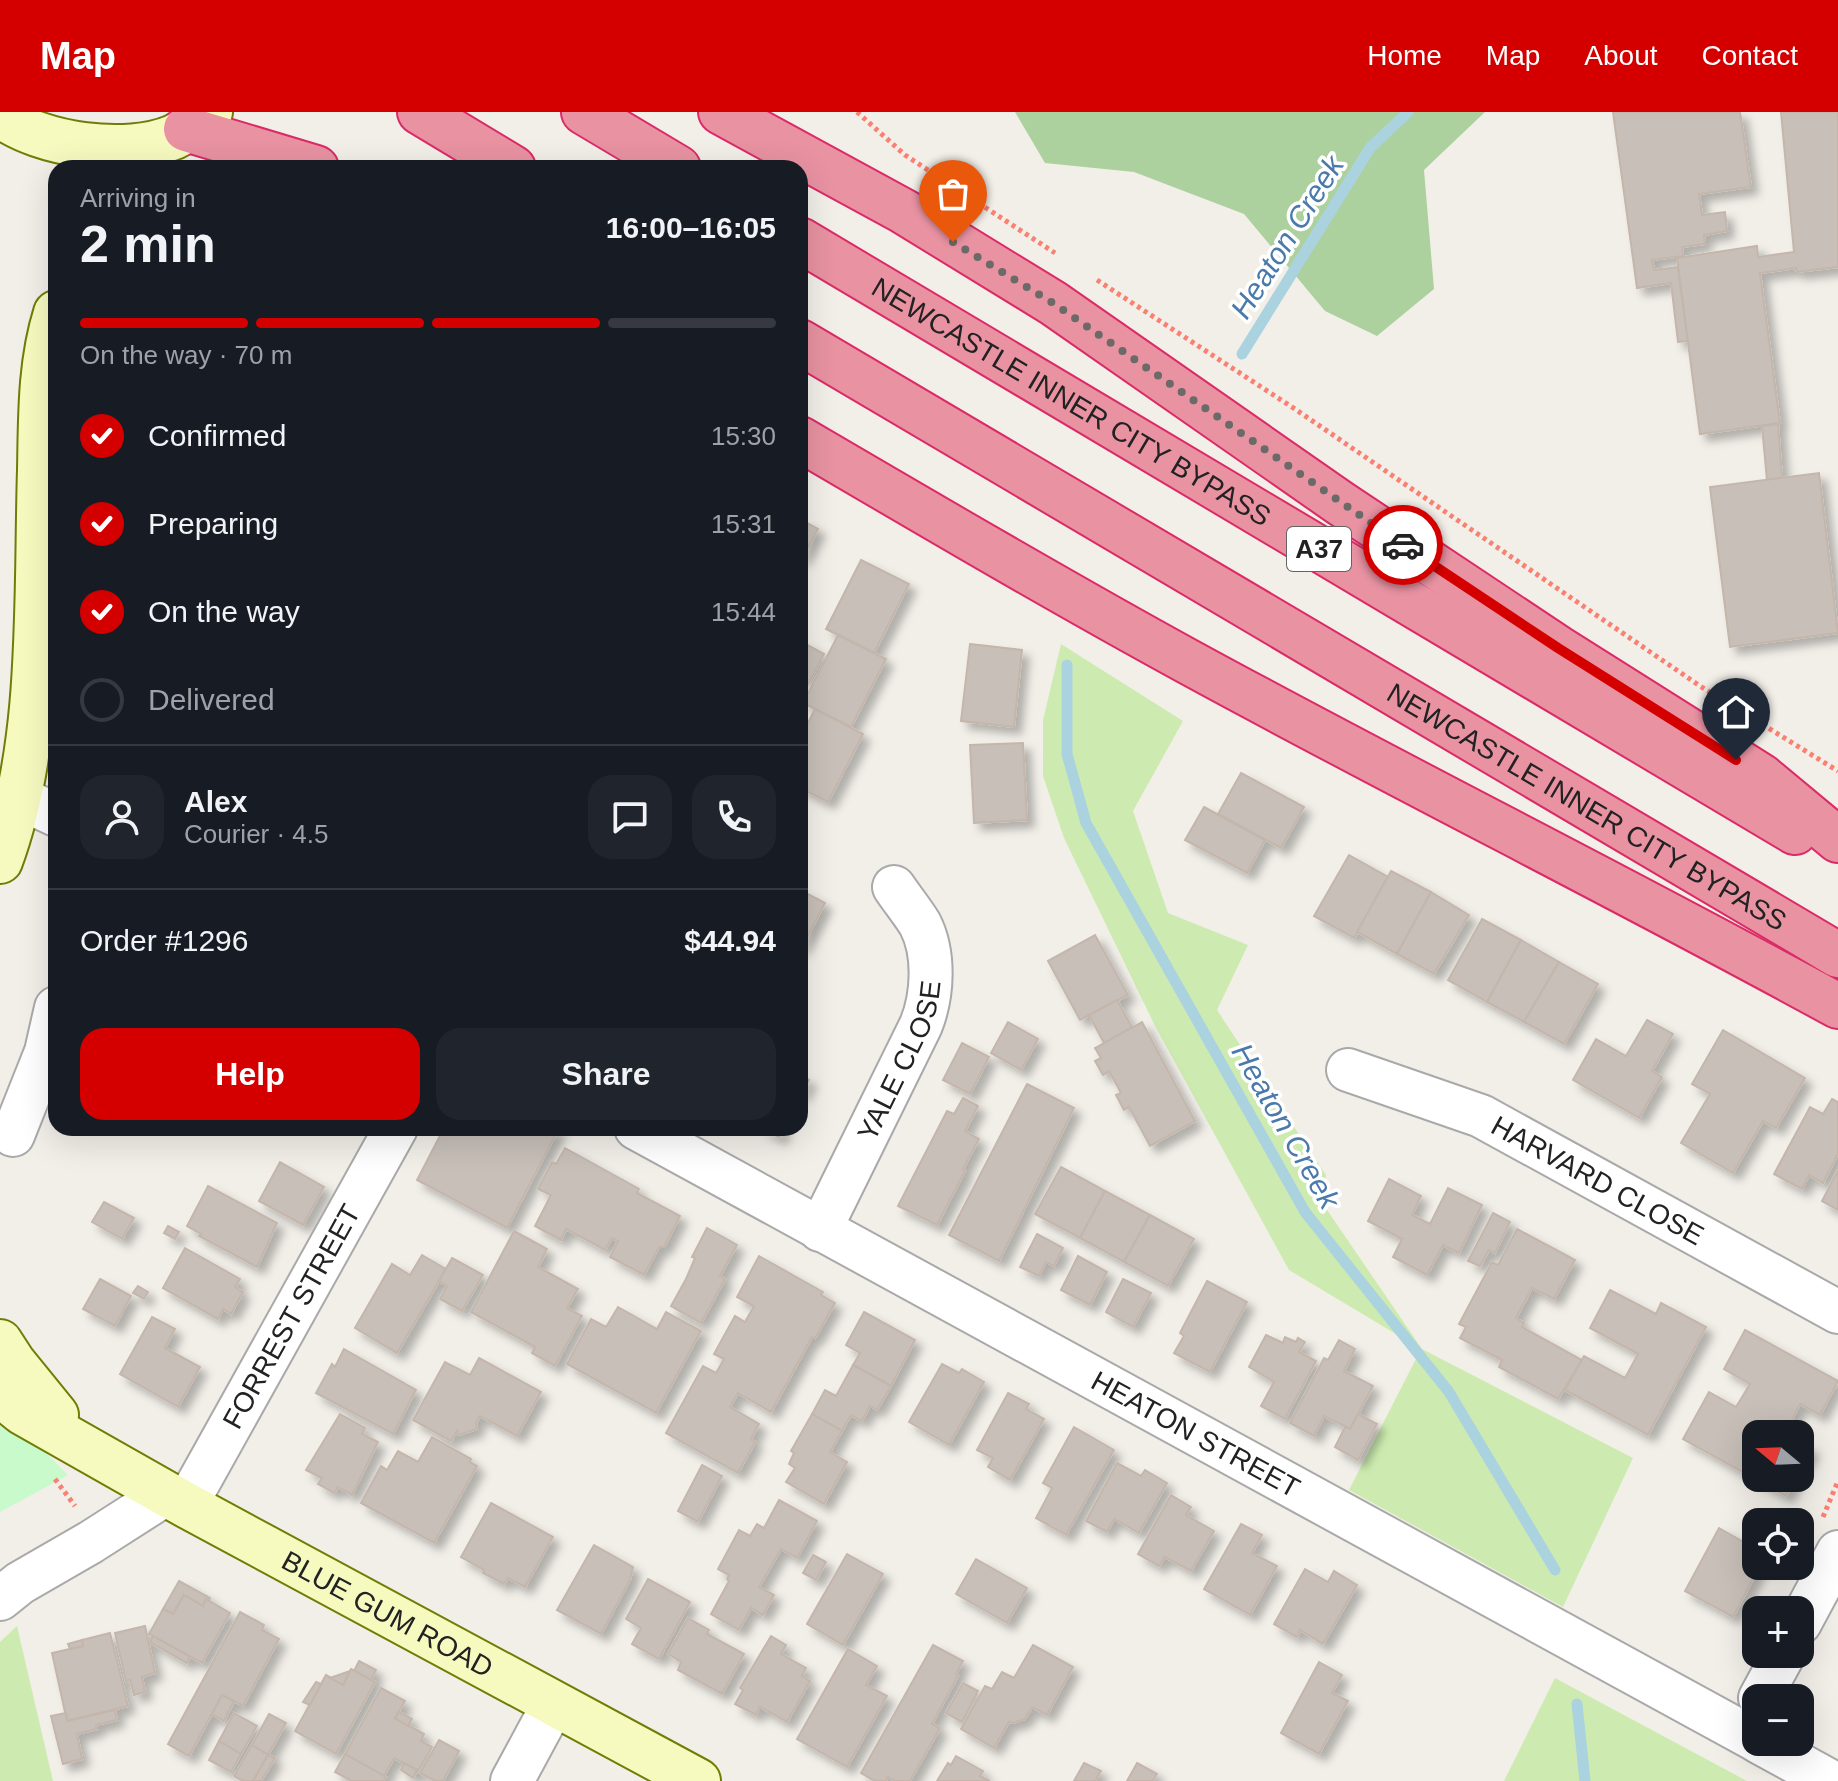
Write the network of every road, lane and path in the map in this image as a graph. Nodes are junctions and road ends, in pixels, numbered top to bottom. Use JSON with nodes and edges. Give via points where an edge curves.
{"nodes":[{"id":1,"x":420,"y":112,"type":"edge"},
{"id":2,"x":584,"y":112,"type":"edge"},
{"id":3,"x":721,"y":112,"type":"edge"},
{"id":4,"x":857,"y":112,"type":"edge"},
{"id":5,"x":0,"y":115,"type":"edge"},
{"id":6,"x":195,"y":123,"type":"edge"},
{"id":7,"x":151,"y":160,"type":"edge"},
{"id":8,"x":294,"y":160,"type":"edge"},
{"id":9,"x":500,"y":160,"type":"edge"},
{"id":10,"x":665,"y":160,"type":"edge"},
{"id":11,"x":808,"y":245,"type":"edge"},
{"id":12,"x":1061,"y":257,"type":"dead end"},
{"id":13,"x":1087,"y":274,"type":"dead end"},
{"id":14,"x":808,"y":347,"type":"edge"},
{"id":15,"x":48,"y":355,"type":"edge"},
{"id":16,"x":808,"y":444,"type":"edge"},
{"id":17,"x":1838,"y":771,"type":"edge"},
{"id":18,"x":38,"y":807,"type":"edge"},
{"id":19,"x":1838,"y":840,"type":"edge"},
{"id":20,"x":1838,"y":857,"type":"edge"},
{"id":21,"x":0,"y":861,"type":"edge"},
{"id":22,"x":894,"y":887,"type":"dead end"},
{"id":23,"x":1838,"y":955,"type":"edge"},
{"id":24,"x":1838,"y":1006,"type":"edge"},
{"id":25,"x":48,"y":1043,"type":"edge"},
{"id":26,"x":1348,"y":1070,"type":"dead end"},
{"id":27,"x":13,"y":1135,"type":"dead end"},
{"id":28,"x":391,"y":1136,"type":"edge"},
{"id":29,"x":650,"y":1136,"type":"edge"},
{"id":30,"x":820,"y":1230,"type":"junction"},
{"id":31,"x":1838,"y":1312,"type":"edge"},
{"id":32,"x":0,"y":1342,"type":"edge"},
{"id":33,"x":0,"y":1394,"type":"edge"},
{"id":34,"x":80,"y":1445,"type":"junction"},
{"id":35,"x":176,"y":1499,"type":"junction"},
{"id":36,"x":1838,"y":1552,"type":"edge"},
{"id":37,"x":1814,"y":1597,"type":"edge"},
{"id":38,"x":0,"y":1599,"type":"edge"},
{"id":39,"x":554,"y":1703,"type":"junction"},
{"id":40,"x":1742,"y":1717,"type":"edge"},
{"id":41,"x":1797,"y":1756,"type":"edge"},
{"id":42,"x":512,"y":1781,"type":"edge"},
{"id":43,"x":698,"y":1781,"type":"edge"},
{"id":44,"x":1830,"y":1781,"type":"edge"}],
"edges":[{"from":1,"to":9,"type":"highway"},
{"from":2,"to":10,"type":"highway"},
{"from":3,"to":19,"type":"highway","via":[[903,211],[1053,303],[1558,648],[1761,776]]},
{"from":4,"to":12,"type":"path","via":[[905,155]]},
{"from":5,"to":6,"type":"main road","via":[[46,137],[137,146]]},
{"from":6,"to":7,"type":"main road"},
{"from":6,"to":8,"type":"highway"},
{"from":11,"to":20,"type":"highway","name":"NEWCASTLE INNER CITY BYPASS","number":"A37"},
{"from":13,"to":17,"type":"path","via":[[1700,686]]},
{"from":14,"to":23,"type":"highway","name":"NEWCASTLE INNER CITY BYPASS"},
{"from":15,"to":18,"type":"main road","via":[[32,705]]},
{"from":16,"to":24,"type":"highway","via":[[1187,661]]},
{"from":18,"to":21,"type":"main road"},
{"from":22,"to":30,"type":"street","name":"YALE CLOSE","via":[[925,936],[928,1002]]},
{"from":25,"to":27,"type":"street"},
{"from":26,"to":31,"type":"street","name":"HARVARD CLOSE","via":[[1481,1116]]},
{"from":28,"to":35,"type":"street","name":"FORREST STREET"},
{"from":29,"to":30,"type":"street","name":"HEATON STREET"},
{"from":30,"to":40,"type":"street","name":"HEATON STREET"},
{"from":32,"to":34,"type":"main road","name":"BLUE GUM ROAD"},
{"from":33,"to":34,"type":"main road","name":"BLUE GUM ROAD"},
{"from":34,"to":35,"type":"main road","name":"BLUE GUM ROAD"},
{"from":35,"to":38,"type":"street","via":[[110,1531]]},
{"from":35,"to":39,"type":"main road","name":"BLUE GUM ROAD"},
{"from":36,"to":37,"type":"street"},
{"from":39,"to":42,"type":"street"},
{"from":39,"to":43,"type":"main road","name":"BLUE GUM ROAD"},
{"from":41,"to":44,"type":"street","name":"HEATON STREET"}]}
